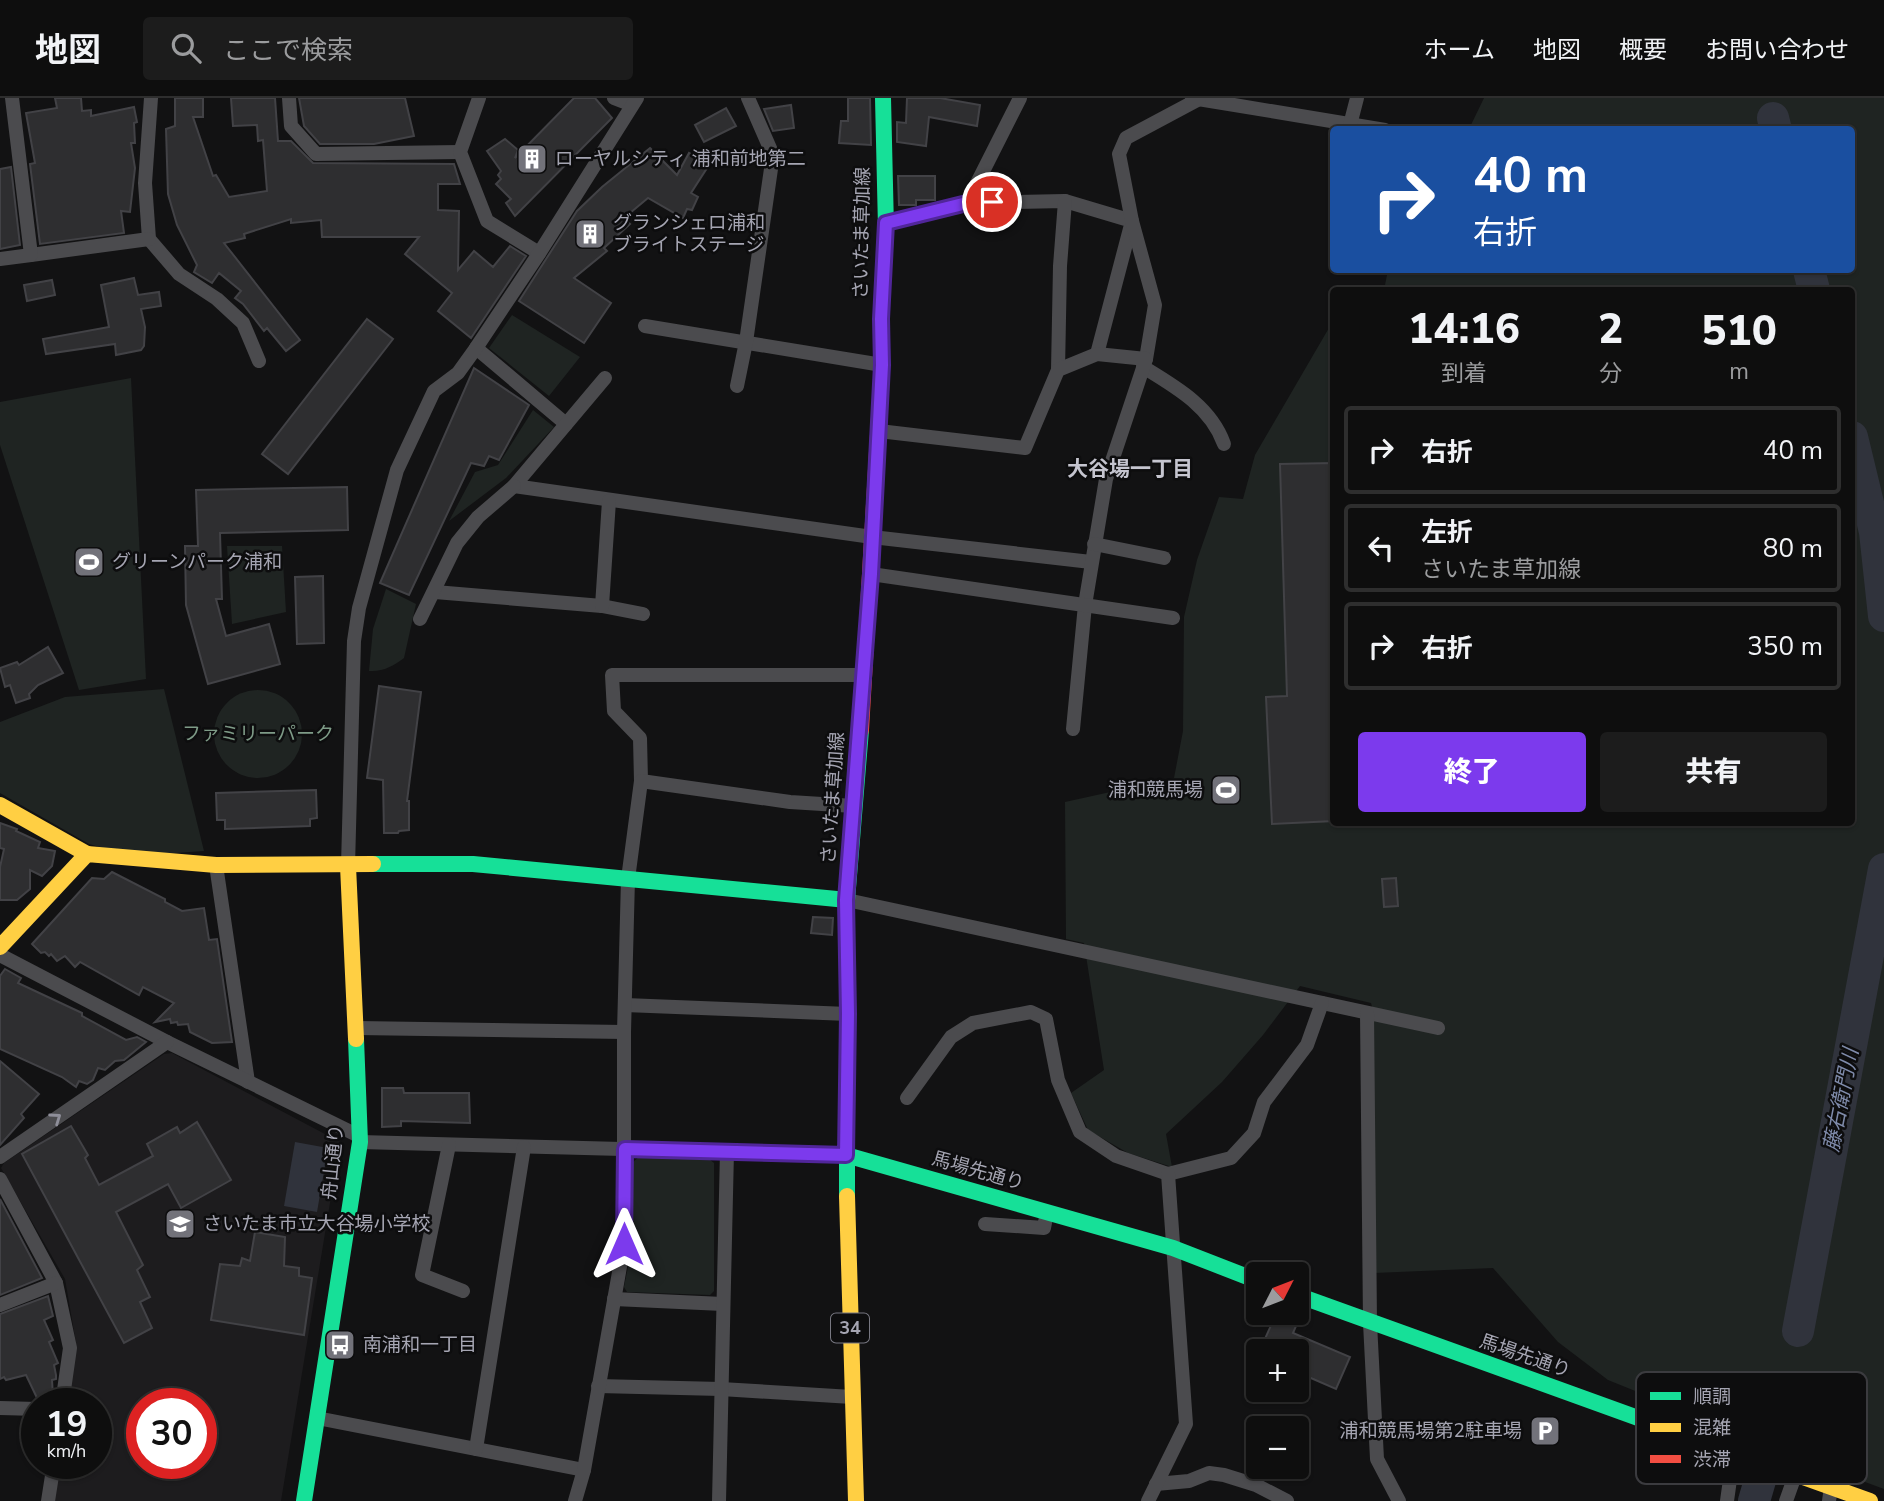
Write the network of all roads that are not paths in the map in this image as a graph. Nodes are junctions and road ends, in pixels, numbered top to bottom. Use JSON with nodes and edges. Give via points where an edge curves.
{"nodes":[{"id":1,"x":12,"y":98,"type":"edge"},
{"id":2,"x":151,"y":98,"type":"edge"},
{"id":3,"x":289,"y":98,"type":"edge"},
{"id":4,"x":479,"y":98,"type":"edge"},
{"id":5,"x":614,"y":98,"type":"edge"},
{"id":6,"x":748,"y":98,"type":"edge"},
{"id":7,"x":883,"y":98,"type":"edge"},
{"id":8,"x":1020,"y":98,"type":"edge"},
{"id":9,"x":1357,"y":98,"type":"edge"},
{"id":10,"x":1196,"y":99,"type":"edge"},
{"id":11,"x":635,"y":102,"type":"edge"},
{"id":12,"x":1350,"y":125,"type":"junction"},
{"id":13,"x":1357,"y":126,"type":"edge"},
{"id":14,"x":460,"y":152,"type":"junction"},
{"id":15,"x":1065,"y":201,"type":"junction"},
{"id":16,"x":967,"y":203,"type":"junction"},
{"id":17,"x":1132,"y":221,"type":"junction"},
{"id":18,"x":886,"y":223,"type":"junction"},
{"id":19,"x":149,"y":239,"type":"junction"},
{"id":20,"x":540,"y":252,"type":"junction"},
{"id":21,"x":31,"y":255,"type":"junction"},
{"id":22,"x":0,"y":259,"type":"edge"},
{"id":23,"x":645,"y":326,"type":"dead end"},
{"id":24,"x":746,"y":342,"type":"junction"},
{"id":25,"x":476,"y":348,"type":"junction"},
{"id":26,"x":1097,"y":354,"type":"junction"},
{"id":27,"x":258,"y":361,"type":"dead end"},
{"id":28,"x":1145,"y":363,"type":"junction"},
{"id":29,"x":882,"y":365,"type":"junction"},
{"id":30,"x":1058,"y":370,"type":"junction"},
{"id":31,"x":605,"y":378,"type":"dead end"},
{"id":32,"x":737,"y":386,"type":"dead end"},
{"id":33,"x":566,"y":424,"type":"junction"},
{"id":34,"x":879,"y":431,"type":"junction"},
{"id":35,"x":1224,"y":444,"type":"dead end"},
{"id":36,"x":514,"y":486,"type":"junction"},
{"id":37,"x":609,"y":501,"type":"junction"},
{"id":38,"x":872,"y":537,"type":"junction"},
{"id":39,"x":1094,"y":544,"type":"junction"},
{"id":40,"x":1164,"y":558,"type":"dead end"},
{"id":41,"x":1091,"y":562,"type":"junction"},
{"id":42,"x":871,"y":574,"type":"junction"},
{"id":43,"x":435,"y":592,"type":"junction"},
{"id":44,"x":1085,"y":605,"type":"junction"},
{"id":45,"x":602,"y":606,"type":"junction"},
{"id":46,"x":643,"y":614,"type":"dead end"},
{"id":47,"x":1173,"y":618,"type":"dead end"},
{"id":48,"x":420,"y":619,"type":"dead end"},
{"id":49,"x":864,"y":675,"type":"junction"},
{"id":50,"x":1073,"y":729,"type":"dead end"},
{"id":51,"x":641,"y":781,"type":"junction"},
{"id":52,"x":0,"y":805,"type":"edge"},
{"id":53,"x":854,"y":806,"type":"junction"},
{"id":54,"x":87,"y":854,"type":"junction"},
{"id":55,"x":216,"y":865,"type":"junction"},
{"id":56,"x":348,"y":866,"type":"junction"},
{"id":57,"x":628,"y":879,"type":"junction"},
{"id":58,"x":846,"y":900,"type":"junction"},
{"id":59,"x":4,"y":938,"type":"edge"},
{"id":60,"x":0,"y":955,"type":"edge"},
{"id":61,"x":1322,"y":1003,"type":"junction"},
{"id":62,"x":625,"y":1005,"type":"junction"},
{"id":63,"x":1367,"y":1013,"type":"junction"},
{"id":64,"x":848,"y":1014,"type":"junction"},
{"id":65,"x":357,"y":1028,"type":"junction"},
{"id":66,"x":1438,"y":1028,"type":"dead end"},
{"id":67,"x":624,"y":1032,"type":"junction"},
{"id":68,"x":167,"y":1042,"type":"junction"},
{"id":69,"x":248,"y":1082,"type":"junction"},
{"id":70,"x":907,"y":1098,"type":"dead end"},
{"id":71,"x":359,"y":1139,"type":"junction"},
{"id":72,"x":449,"y":1144,"type":"junction"},
{"id":73,"x":524,"y":1147,"type":"junction"},
{"id":74,"x":625,"y":1149,"type":"junction"},
{"id":75,"x":727,"y":1151,"type":"junction"},
{"id":76,"x":846,"y":1155,"type":"junction"},
{"id":77,"x":0,"y":1157,"type":"edge"},
{"id":78,"x":1168,"y":1174,"type":"junction"},
{"id":79,"x":0,"y":1179,"type":"edge"},
{"id":80,"x":1046,"y":1212,"type":"junction"},
{"id":81,"x":985,"y":1224,"type":"dead end"},
{"id":82,"x":1173,"y":1248,"type":"junction"},
{"id":83,"x":1246,"y":1276,"type":"edge"},
{"id":84,"x":56,"y":1283,"type":"junction"},
{"id":85,"x":463,"y":1291,"type":"dead end"},
{"id":86,"x":614,"y":1299,"type":"junction"},
{"id":87,"x":1309,"y":1300,"type":"edge"},
{"id":88,"x":723,"y":1304,"type":"junction"},
{"id":89,"x":0,"y":1305,"type":"edge"},
{"id":90,"x":1370,"y":1323,"type":"junction"},
{"id":91,"x":598,"y":1386,"type":"junction"},
{"id":92,"x":64,"y":1388,"type":"edge"},
{"id":93,"x":721,"y":1388,"type":"junction"},
{"id":94,"x":852,"y":1396,"type":"junction"},
{"id":95,"x":0,"y":1408,"type":"edge"},
{"id":96,"x":21,"y":1409,"type":"edge"},
{"id":97,"x":1636,"y":1417,"type":"edge"},
{"id":98,"x":317,"y":1418,"type":"junction"},
{"id":99,"x":476,"y":1449,"type":"junction"},
{"id":100,"x":584,"y":1470,"type":"junction"},
{"id":101,"x":51,"y":1479,"type":"edge"},
{"id":102,"x":1156,"y":1484,"type":"junction"},
{"id":103,"x":1812,"y":1484,"type":"edge"},
{"id":104,"x":1830,"y":1494,"type":"edge"},
{"id":105,"x":48,"y":1501,"type":"edge"},
{"id":106,"x":304,"y":1501,"type":"edge"},
{"id":107,"x":575,"y":1501,"type":"edge"},
{"id":108,"x":719,"y":1501,"type":"edge"},
{"id":109,"x":856,"y":1501,"type":"edge"},
{"id":110,"x":1148,"y":1501,"type":"edge"},
{"id":111,"x":1287,"y":1501,"type":"edge"},
{"id":112,"x":1399,"y":1501,"type":"edge"},
{"id":113,"x":1870,"y":1501,"type":"edge"}],
"edges":[{"from":1,"to":21,"type":"street"},
{"from":2,"to":19,"type":"street","via":[[145,183]]},
{"from":3,"to":14,"type":"street","via":[[291,126],[316,154]]},
{"from":4,"to":14,"type":"street"},
{"from":5,"to":11,"type":"street"},
{"from":6,"to":24,"type":"street","via":[[773,155]]},
{"from":7,"to":18,"type":"street","name":"さいたま草加線","number":"34"},
{"from":8,"to":16,"type":"street"},
{"from":9,"to":12,"type":"street"},
{"from":10,"to":12,"type":"street"},
{"from":10,"to":17,"type":"street","via":[[1126,138],[1119,154]]},
{"from":11,"to":20,"type":"street"},
{"from":12,"to":13,"type":"street"},
{"from":14,"to":20,"type":"street","via":[[487,221]]},
{"from":15,"to":16,"type":"street"},
{"from":15,"to":17,"type":"street"},
{"from":15,"to":30,"type":"street"},
{"from":16,"to":18,"type":"street"},
{"from":17,"to":26,"type":"street"},
{"from":17,"to":28,"type":"street","via":[[1155,305]]},
{"from":18,"to":29,"type":"street","name":"さいたま草加線","number":"34"},
{"from":19,"to":21,"type":"street"},
{"from":19,"to":27,"type":"street","via":[[179,274],[243,323]]},
{"from":20,"to":25,"type":"street"},
{"from":21,"to":22,"type":"street"},
{"from":23,"to":24,"type":"street"},
{"from":24,"to":29,"type":"street"},
{"from":24,"to":32,"type":"street"},
{"from":25,"to":33,"type":"street"},
{"from":25,"to":56,"type":"street","via":[[458,373],[434,391],[397,470],[359,608],[354,641]]},
{"from":26,"to":28,"type":"street"},
{"from":26,"to":30,"type":"street"},
{"from":28,"to":35,"type":"street","via":[[1211,417]]},
{"from":28,"to":39,"type":"street","via":[[1106,479]]},
{"from":29,"to":34,"type":"street","name":"さいたま草加線","number":"34"},
{"from":30,"to":34,"type":"street","via":[[1025,448]]},
{"from":31,"to":33,"type":"street"},
{"from":33,"to":36,"type":"street"},
{"from":34,"to":38,"type":"street","name":"さいたま草加線","number":"34"},
{"from":36,"to":37,"type":"street"},
{"from":36,"to":43,"type":"street","via":[[478,517],[457,543]]},
{"from":37,"to":38,"type":"street"},
{"from":37,"to":45,"type":"street"},
{"from":38,"to":41,"type":"street"},
{"from":38,"to":42,"type":"street","name":"さいたま草加線","number":"34"},
{"from":39,"to":40,"type":"street"},
{"from":39,"to":41,"type":"street"},
{"from":41,"to":44,"type":"street"},
{"from":42,"to":44,"type":"street"},
{"from":42,"to":49,"type":"street","name":"さいたま草加線","number":"34"},
{"from":43,"to":45,"type":"street"},
{"from":43,"to":48,"type":"street"},
{"from":44,"to":47,"type":"street"},
{"from":44,"to":50,"type":"street"},
{"from":45,"to":46,"type":"street"},
{"from":49,"to":51,"type":"street","via":[[612,675],[614,711],[639,738]]},
{"from":49,"to":53,"type":"street","name":"さいたま草加線","number":"34"},
{"from":51,"to":53,"type":"street"},
{"from":51,"to":57,"type":"street"},
{"from":52,"to":54,"type":"street"},
{"from":53,"to":58,"type":"street","name":"さいたま草加線","number":"34"},
{"from":54,"to":55,"type":"street"},
{"from":54,"to":59,"type":"street"},
{"from":55,"to":56,"type":"street"},
{"from":55,"to":69,"type":"street"},
{"from":56,"to":57,"type":"street","via":[[473,864]]},
{"from":56,"to":65,"type":"street","name":"舟山通り"},
{"from":57,"to":58,"type":"street"},
{"from":57,"to":62,"type":"street"},
{"from":58,"to":61,"type":"street"},
{"from":58,"to":64,"type":"street","name":"さいたま草加線","number":"34"},
{"from":60,"to":68,"type":"street"},
{"from":61,"to":63,"type":"street"},
{"from":61,"to":78,"type":"street","via":[[1307,1045],[1264,1102],[1254,1133],[1231,1158]]},
{"from":62,"to":64,"type":"street"},
{"from":62,"to":67,"type":"street"},
{"from":63,"to":66,"type":"street"},
{"from":63,"to":90,"type":"street"},
{"from":64,"to":76,"type":"street","name":"さいたま草加線","number":"34"},
{"from":65,"to":67,"type":"street"},
{"from":65,"to":71,"type":"street","name":"舟山通り"},
{"from":67,"to":74,"type":"street"},
{"from":68,"to":69,"type":"street"},
{"from":77,"to":68,"type":"street","one_way":true},
{"from":69,"to":71,"type":"street"},
{"from":70,"to":78,"type":"street","via":[[951,1037],[973,1023],[1031,1012],[1046,1019],[1058,1080],[1080,1132],[1116,1156]]},
{"from":71,"to":72,"type":"street"},
{"from":71,"to":98,"type":"street","name":"舟山通り"},
{"from":72,"to":73,"type":"street"},
{"from":72,"to":85,"type":"street","via":[[422,1275]]},
{"from":73,"to":74,"type":"street"},
{"from":73,"to":99,"type":"street"},
{"from":74,"to":75,"type":"street"},
{"from":74,"to":86,"type":"street","via":[[624,1244]]},
{"from":75,"to":76,"type":"street"},
{"from":75,"to":88,"type":"street"},
{"from":76,"to":80,"type":"street","name":"馬場先通り"},
{"from":76,"to":94,"type":"street","name":"さいたま草加線","number":"34"},
{"from":78,"to":82,"type":"street"},
{"from":79,"to":84,"type":"street"},
{"from":80,"to":81,"type":"street","via":[[1044,1228]]},
{"from":80,"to":82,"type":"street","name":"馬場先通り"},
{"from":82,"to":83,"type":"street","name":"馬場先通り"},
{"from":82,"to":102,"type":"street","via":[[1186,1424]]},
{"from":84,"to":89,"type":"street"},
{"from":84,"to":92,"type":"street","via":[[70,1348]]},
{"from":86,"to":88,"type":"street"},
{"from":86,"to":91,"type":"street"},
{"from":87,"to":90,"type":"street","name":"馬場先通り"},
{"from":88,"to":93,"type":"street"},
{"from":90,"to":97,"type":"street","name":"馬場先通り"},
{"from":90,"to":112,"type":"street","via":[[1377,1459]]},
{"from":91,"to":93,"type":"street"},
{"from":91,"to":100,"type":"street"},
{"from":93,"to":94,"type":"street"},
{"from":93,"to":108,"type":"street"},
{"from":94,"to":109,"type":"street","name":"さいたま草加線","number":"34"},
{"from":95,"to":96,"type":"street"},
{"from":98,"to":99,"type":"street"},
{"from":98,"to":106,"type":"street","name":"舟山通り"},
{"from":99,"to":100,"type":"street"},
{"from":100,"to":107,"type":"street"},
{"from":101,"to":105,"type":"street"},
{"from":102,"to":110,"type":"street"},
{"from":102,"to":111,"type":"street","via":[[1189,1481],[1209,1473],[1256,1485]]},
{"from":103,"to":104,"type":"street"},
{"from":104,"to":113,"type":"street"}]}
